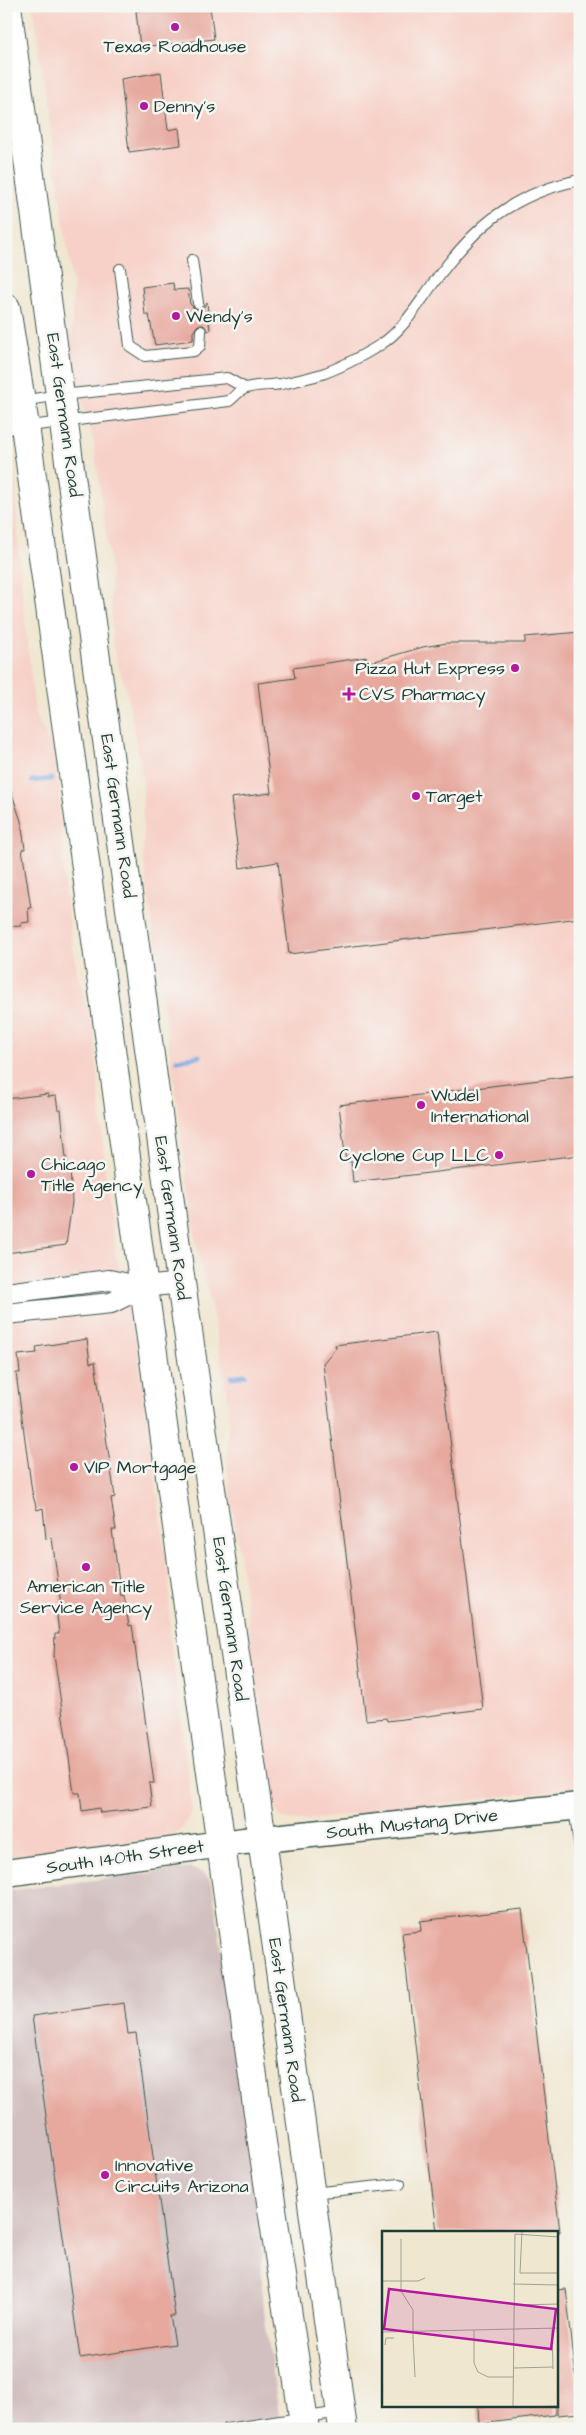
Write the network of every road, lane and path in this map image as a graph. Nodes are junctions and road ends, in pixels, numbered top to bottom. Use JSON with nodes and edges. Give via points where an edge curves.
{"nodes":[{"id":1,"x":7,"y":6,"type":"edge"},
{"id":2,"x":580,"y":180,"type":"edge"},
{"id":3,"x":192,"y":260,"type":"dead end"},
{"id":4,"x":120,"y":269,"type":"dead end"},
{"id":5,"x":198,"y":303,"type":"dead end"},
{"id":6,"x":6,"y":308,"type":"edge"},
{"id":7,"x":201,"y":331,"type":"dead end"},
{"id":8,"x":245,"y":388,"type":"junction"},
{"id":9,"x":63,"y":408,"type":"junction"},
{"id":10,"x":14,"y":414,"type":"edge"},
{"id":11,"x":181,"y":1283,"type":"junction"},
{"id":12,"x":144,"y":1287,"type":"junction"},
{"id":13,"x":6,"y":1294,"type":"edge"},
{"id":14,"x":6,"y":1314,"type":"edge"},
{"id":15,"x":577,"y":1806,"type":"edge"},
{"id":16,"x":242,"y":1842,"type":"junction"},
{"id":17,"x":580,"y":1851,"type":"edge"},
{"id":18,"x":6,"y":1874,"type":"edge"},
{"id":19,"x":400,"y":2184,"type":"dead end"},
{"id":20,"x":310,"y":2193,"type":"junction"},
{"id":21,"x":342,"y":2420,"type":"edge"},
{"id":22,"x":304,"y":2423,"type":"edge"},
{"id":23,"x":228,"y":2429,"type":"edge"}],
"edges":[{"from":1,"to":9,"type":"main road","name":"East Germann Road"},
{"from":2,"to":8,"type":"lane","via":[[536,192],[481,226],[441,272],[408,319],[382,344],[322,374],[281,384]]},
{"from":3,"to":5,"type":"lane"},
{"from":4,"to":7,"type":"lane","via":[[128,341],[136,352],[145,356],[194,351],[200,346]]},
{"from":6,"to":10,"type":"main road","name":"East Germann Road"},
{"from":8,"to":9,"type":"lane","via":[[229,401]]},
{"from":8,"to":9,"type":"lane","via":[[227,378]]},
{"from":9,"to":10,"type":"lane"},
{"from":9,"to":10,"type":"lane"},
{"from":9,"to":11,"type":"main road","name":"East Germann Road"},
{"from":10,"to":12,"type":"main road","name":"East Germann Road"},
{"from":11,"to":12,"type":"street"},
{"from":11,"to":16,"type":"main road","name":"East Germann Road"},
{"from":12,"to":13,"type":"street","via":[[109,1280]]},
{"from":12,"to":14,"type":"street","via":[[111,1303]]},
{"from":12,"to":16,"type":"main road","name":"East Germann Road"},
{"from":15,"to":16,"type":"street","name":"South Mustang Drive"},
{"from":15,"to":17,"type":"lane"},
{"from":16,"to":18,"type":"street","name":"South 140th Street"},
{"from":16,"to":20,"type":"main road","name":"East Germann Road"},
{"from":16,"to":22,"type":"main road","name":"East Germann Road"},
{"from":19,"to":20,"type":"lane"},
{"from":20,"to":21,"type":"main road","name":"East Germann Road"},
{"from":21,"to":22,"type":"lane"},
{"from":22,"to":23,"type":"lane"}]}
